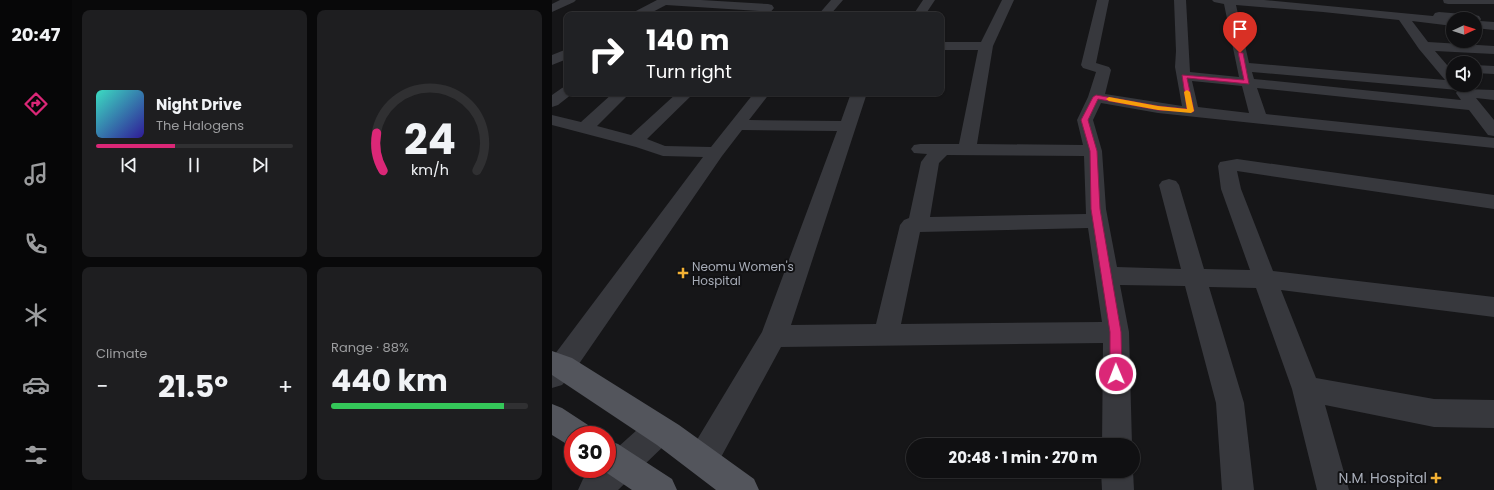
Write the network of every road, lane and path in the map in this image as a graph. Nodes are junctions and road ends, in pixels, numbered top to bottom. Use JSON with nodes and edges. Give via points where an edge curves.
{"nodes":[{"id":1,"x":570,"y":0,"type":"edge"},
{"id":2,"x":837,"y":0,"type":"edge"},
{"id":3,"x":929,"y":0,"type":"edge"},
{"id":4,"x":1008,"y":0,"type":"edge"},
{"id":5,"x":1103,"y":0,"type":"edge"},
{"id":6,"x":1180,"y":0,"type":"edge"},
{"id":7,"x":1224,"y":0,"type":"edge"},
{"id":8,"x":1271,"y":0,"type":"edge"},
{"id":9,"x":1447,"y":0,"type":"edge"},
{"id":10,"x":1494,"y":1,"type":"edge"},
{"id":11,"x":1316,"y":2,"type":"edge"},
{"id":12,"x":1366,"y":4,"type":"edge"},
{"id":13,"x":552,"y":8,"type":"edge"},
{"id":14,"x":644,"y":12,"type":"edge"},
{"id":15,"x":765,"y":12,"type":"edge"},
{"id":16,"x":827,"y":12,"type":"edge"},
{"id":17,"x":921,"y":12,"type":"edge"},
{"id":18,"x":1466,"y":12,"type":"edge"},
{"id":19,"x":1446,"y":16,"type":"edge"},
{"id":20,"x":1403,"y":17,"type":"junction"},
{"id":21,"x":1446,"y":21,"type":"edge"},
{"id":22,"x":564,"y":46,"type":"edge"},
{"id":23,"x":944,"y":46,"type":"edge"},
{"id":24,"x":986,"y":46,"type":"junction"},
{"id":25,"x":1424,"y":46,"type":"junction"},
{"id":26,"x":1494,"y":50,"type":"edge"},
{"id":27,"x":552,"y":62,"type":"edge"},
{"id":28,"x":564,"y":64,"type":"edge"},
{"id":29,"x":1446,"y":66,"type":"edge"},
{"id":30,"x":1243,"y":67,"type":"junction"},
{"id":31,"x":1482,"y":69,"type":"edge"},
{"id":32,"x":1494,"y":70,"type":"edge"},
{"id":33,"x":1184,"y":76,"type":"junction"},
{"id":34,"x":1247,"y":83,"type":"junction"},
{"id":35,"x":1446,"y":88,"type":"edge"},
{"id":36,"x":1446,"y":90,"type":"edge"},
{"id":37,"x":1463,"y":92,"type":"edge"},
{"id":38,"x":1474,"y":92,"type":"edge"},
{"id":39,"x":564,"y":93,"type":"edge"},
{"id":40,"x":1494,"y":95,"type":"edge"},
{"id":41,"x":619,"y":96,"type":"edge"},
{"id":42,"x":683,"y":96,"type":"edge"},
{"id":43,"x":760,"y":96,"type":"edge"},
{"id":44,"x":858,"y":96,"type":"edge"},
{"id":45,"x":1096,"y":97,"type":"junction"},
{"id":46,"x":552,"y":102,"type":"edge"},
{"id":47,"x":1191,"y":111,"type":"junction"},
{"id":48,"x":1259,"y":118,"type":"junction"},
{"id":49,"x":552,"y":120,"type":"edge"},
{"id":50,"x":737,"y":125,"type":"junction"},
{"id":51,"x":847,"y":126,"type":"junction"},
{"id":52,"x":584,"y":128,"type":"junction"},
{"id":53,"x":1494,"y":133,"type":"edge"},
{"id":54,"x":635,"y":141,"type":"junction"},
{"id":55,"x":920,"y":148,"type":"dead end"},
{"id":56,"x":942,"y":149,"type":"junction"},
{"id":57,"x":967,"y":150,"type":"junction"},
{"id":58,"x":1093,"y":151,"type":"junction"},
{"id":59,"x":716,"y":152,"type":"junction"},
{"id":60,"x":1169,"y":185,"type":"dead end"},
{"id":61,"x":1494,"y":202,"type":"edge"},
{"id":62,"x":1097,"y":221,"type":"junction"},
{"id":63,"x":918,"y":226,"type":"junction"},
{"id":64,"x":1106,"y":276,"type":"junction"},
{"id":65,"x":1195,"y":278,"type":"junction"},
{"id":66,"x":1265,"y":280,"type":"junction"},
{"id":67,"x":1494,"y":308,"type":"edge"},
{"id":68,"x":1116,"y":332,"type":"junction"},
{"id":69,"x":886,"y":334,"type":"junction"},
{"id":70,"x":774,"y":336,"type":"junction"},
{"id":71,"x":555,"y":368,"type":"edge"},
{"id":72,"x":1306,"y":390,"type":"junction"},
{"id":73,"x":1494,"y":414,"type":"edge"},
{"id":74,"x":552,"y":418,"type":"edge"},
{"id":75,"x":564,"y":426,"type":"edge"},
{"id":76,"x":659,"y":430,"type":"junction"},
{"id":77,"x":1117,"y":438,"type":"edge"},
{"id":78,"x":616,"y":459,"type":"edge"},
{"id":79,"x":703,"y":459,"type":"junction"},
{"id":80,"x":616,"y":461,"type":"edge"},
{"id":81,"x":602,"y":478,"type":"edge"},
{"id":82,"x":1118,"y":478,"type":"edge"},
{"id":83,"x":594,"y":490,"type":"edge"},
{"id":84,"x":661,"y":490,"type":"edge"},
{"id":85,"x":744,"y":490,"type":"edge"},
{"id":86,"x":1118,"y":490,"type":"edge"},
{"id":87,"x":1238,"y":490,"type":"edge"},
{"id":88,"x":1333,"y":490,"type":"edge"}],
"edges":[{"from":1,"to":13,"type":"street"},
{"from":2,"to":16,"type":"street"},
{"from":3,"to":17,"type":"street"},
{"from":4,"to":24,"type":"street","via":[[999,28]]},
{"from":5,"to":45,"type":"street","via":[[1088,65],[1104,70]]},
{"from":6,"to":33,"type":"street"},
{"from":7,"to":20,"type":"street"},
{"from":7,"to":30,"type":"street"},
{"from":8,"to":11,"type":"street"},
{"from":9,"to":10,"type":"street"},
{"from":9,"to":18,"type":"street"},
{"from":11,"to":12,"type":"street"},
{"from":12,"to":19,"type":"street"},
{"from":14,"to":15,"type":"street","via":[[664,1],[768,8]]},
{"from":20,"to":21,"type":"street"},
{"from":20,"to":25,"type":"street"},
{"from":22,"to":27,"type":"street"},
{"from":23,"to":24,"type":"street"},
{"from":24,"to":57,"type":"street"},
{"from":25,"to":26,"type":"street"},
{"from":25,"to":29,"type":"street"},
{"from":27,"to":28,"type":"street"},
{"from":30,"to":34,"type":"street"},
{"from":30,"to":35,"type":"street"},
{"from":31,"to":32,"type":"street"},
{"from":33,"to":34,"type":"street"},
{"from":33,"to":47,"type":"street"},
{"from":34,"to":36,"type":"street"},
{"from":34,"to":48,"type":"street"},
{"from":37,"to":53,"type":"street"},
{"from":38,"to":40,"type":"street"},
{"from":39,"to":46,"type":"street"},
{"from":41,"to":52,"type":"street"},
{"from":42,"to":54,"type":"street"},
{"from":43,"to":50,"type":"street"},
{"from":44,"to":51,"type":"street"},
{"from":45,"to":47,"type":"street"},
{"from":45,"to":58,"type":"street","via":[[1085,120]]},
{"from":47,"to":48,"type":"street"},
{"from":48,"to":53,"type":"street"},
{"from":49,"to":52,"type":"street"},
{"from":50,"to":51,"type":"street"},
{"from":50,"to":59,"type":"street"},
{"from":51,"to":70,"type":"street"},
{"from":52,"to":54,"type":"street"},
{"from":54,"to":59,"type":"street","via":[[664,150]]},
{"from":55,"to":56,"type":"street"},
{"from":56,"to":57,"type":"street"},
{"from":56,"to":63,"type":"street","via":[[930,162]]},
{"from":57,"to":58,"type":"street"},
{"from":58,"to":62,"type":"street"},
{"from":59,"to":71,"type":"street"},
{"from":60,"to":65,"type":"street"},
{"from":61,"to":66,"type":"street","via":[[1237,165],[1227,166],[1231,189]]},
{"from":62,"to":63,"type":"street"},
{"from":62,"to":64,"type":"street"},
{"from":63,"to":69,"type":"street","via":[[911,226]]},
{"from":64,"to":65,"type":"street"},
{"from":64,"to":68,"type":"street"},
{"from":65,"to":66,"type":"street"},
{"from":65,"to":87,"type":"street","via":[[1230,403]]},
{"from":66,"to":67,"type":"street"},
{"from":66,"to":72,"type":"street"},
{"from":68,"to":69,"type":"street"},
{"from":68,"to":77,"type":"street"},
{"from":69,"to":70,"type":"street"},
{"from":70,"to":79,"type":"street"},
{"from":71,"to":76,"type":"main road"},
{"from":72,"to":73,"type":"street","via":[[1434,413]]},
{"from":72,"to":88,"type":"street"},
{"from":74,"to":75,"type":"main road"},
{"from":76,"to":78,"type":"street"},
{"from":76,"to":79,"type":"main road"},
{"from":79,"to":85,"type":"main road"},
{"from":80,"to":84,"type":"main road"},
{"from":81,"to":83,"type":"street"},
{"from":82,"to":86,"type":"street"}]}
